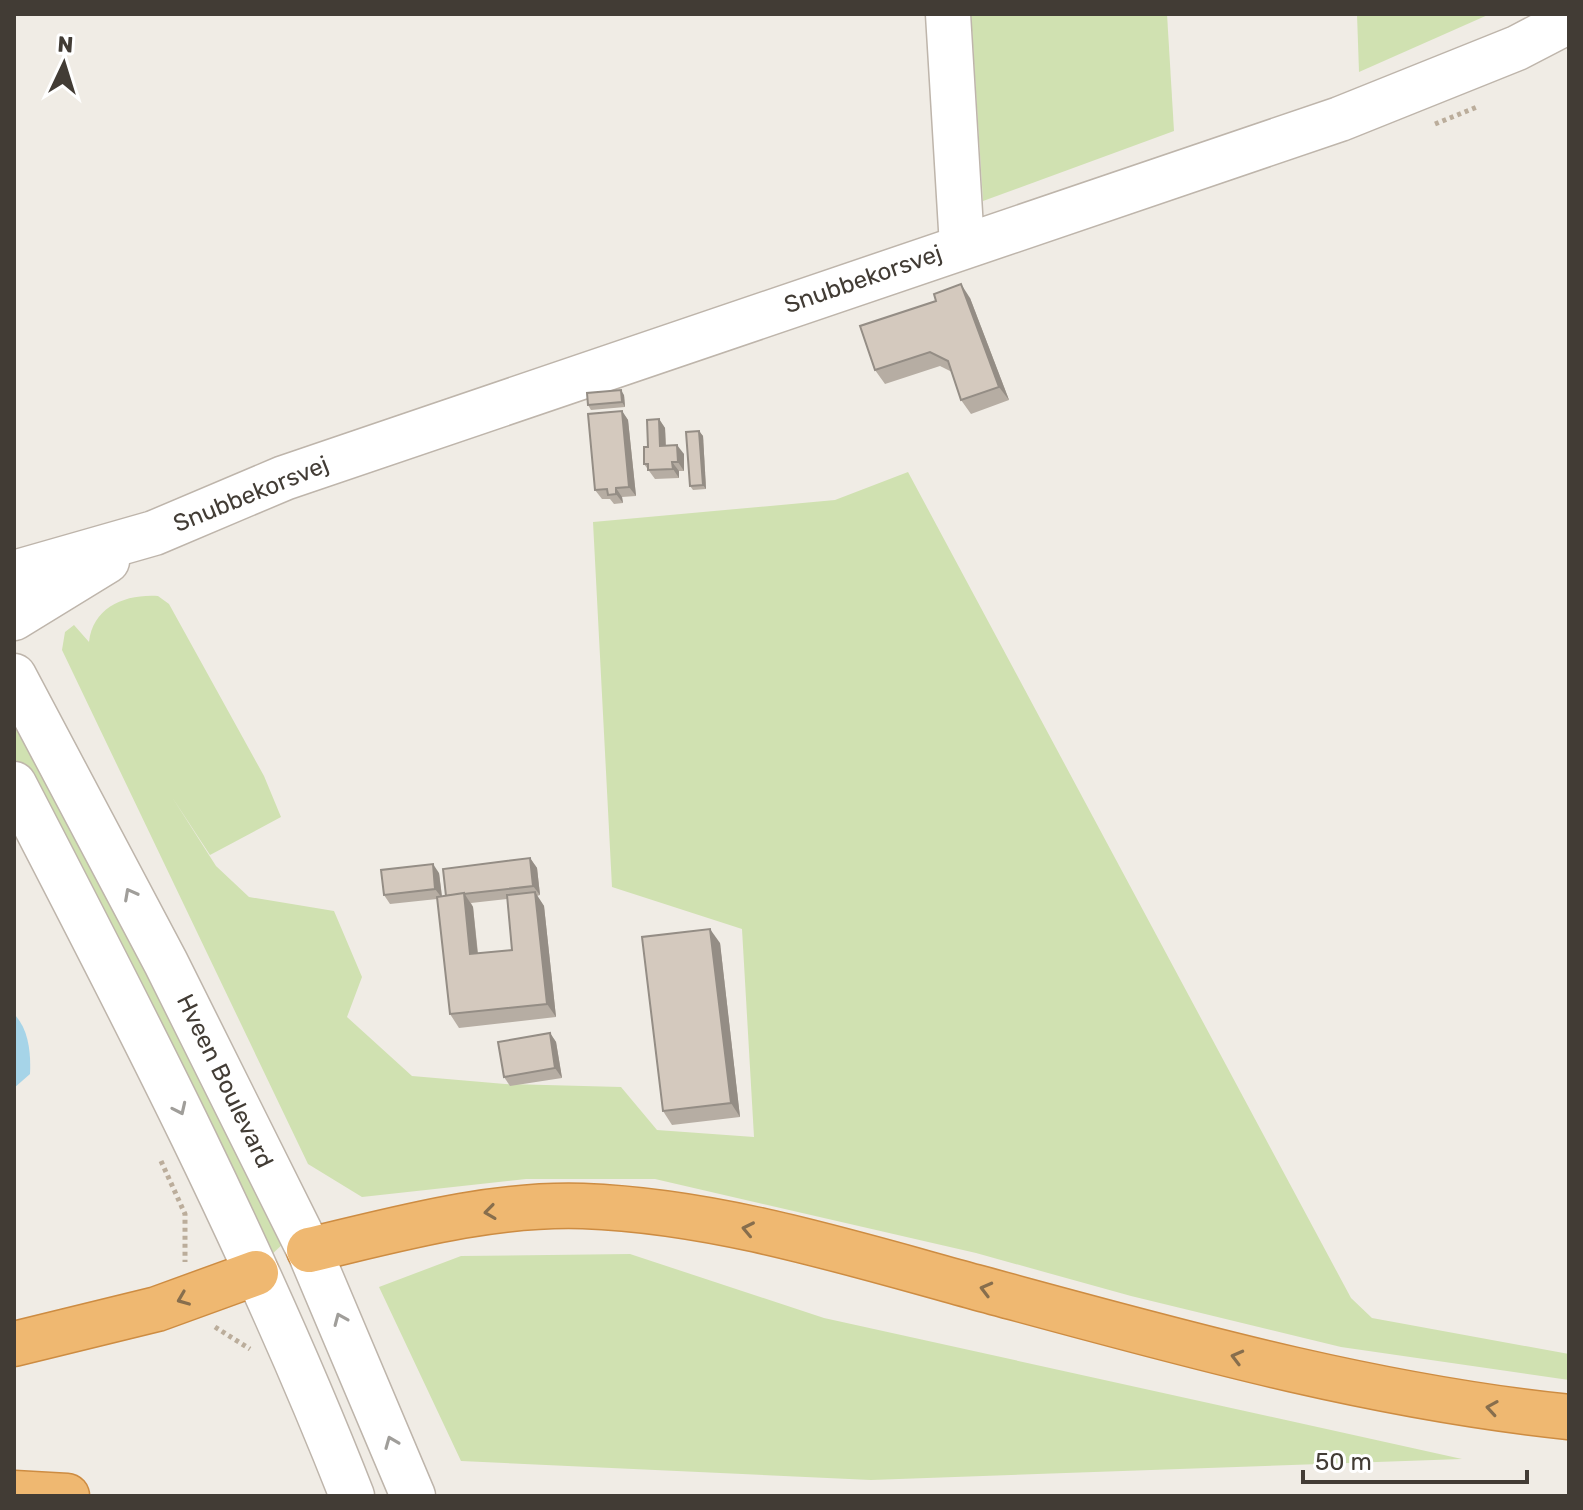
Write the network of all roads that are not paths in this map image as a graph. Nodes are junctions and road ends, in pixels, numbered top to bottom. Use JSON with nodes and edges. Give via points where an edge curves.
{"nodes":[{"id":1,"x":948,"y":14,"type":"edge"},
{"id":2,"x":1569,"y":21,"type":"edge"},
{"id":3,"x":962,"y":246,"type":"junction"},
{"id":4,"x":154,"y":533,"type":"junction"},
{"id":5,"x":14,"y":573,"type":"edge"},
{"id":6,"x":14,"y":618,"type":"edge"},
{"id":7,"x":14,"y":676,"type":"edge"},
{"id":8,"x":14,"y":784,"type":"edge"},
{"id":9,"x":309,"y":1250,"type":"junction"},
{"id":10,"x":256,"y":1273,"type":"junction"},
{"id":11,"x":14,"y":1344,"type":"edge"},
{"id":12,"x":1569,"y":1417,"type":"edge"},
{"id":13,"x":14,"y":1493,"type":"edge"},
{"id":14,"x":67,"y":1496,"type":"edge"},
{"id":15,"x":352,"y":1496,"type":"edge"},
{"id":16,"x":413,"y":1496,"type":"edge"}],
"edges":[{"from":1,"to":3,"type":"street"},
{"from":2,"to":3,"type":"street","name":"Snubbekorsvej","via":[[1517,48],[1340,119]]},
{"from":3,"to":4,"type":"street","name":"Snubbekorsvej","via":[[299,473]]},
{"from":4,"to":5,"type":"street","name":"Snubbekorsvej"},
{"from":4,"to":6,"type":"street","name":"Snubbekorsvej"},
{"from":9,"to":7,"type":"street","name":"Hveen Boulevard","one_way":true,"via":[[166,963]]},
{"from":8,"to":10,"type":"street","one_way":true,"via":[[146,1038]]},
{"from":9,"to":10,"type":"street"},
{"from":12,"to":9,"type":"highway","one_way":true,"via":[[1495,1410],[1274,1368],[824,1245],[668,1212],[579,1206],[493,1210]]},
{"from":16,"to":9,"type":"street","name":"Hveen Boulevard","one_way":true},
{"from":10,"to":11,"type":"highway","one_way":true,"via":[[157,1309]]},
{"from":10,"to":15,"type":"street"},
{"from":13,"to":14,"type":"highway"}]}
